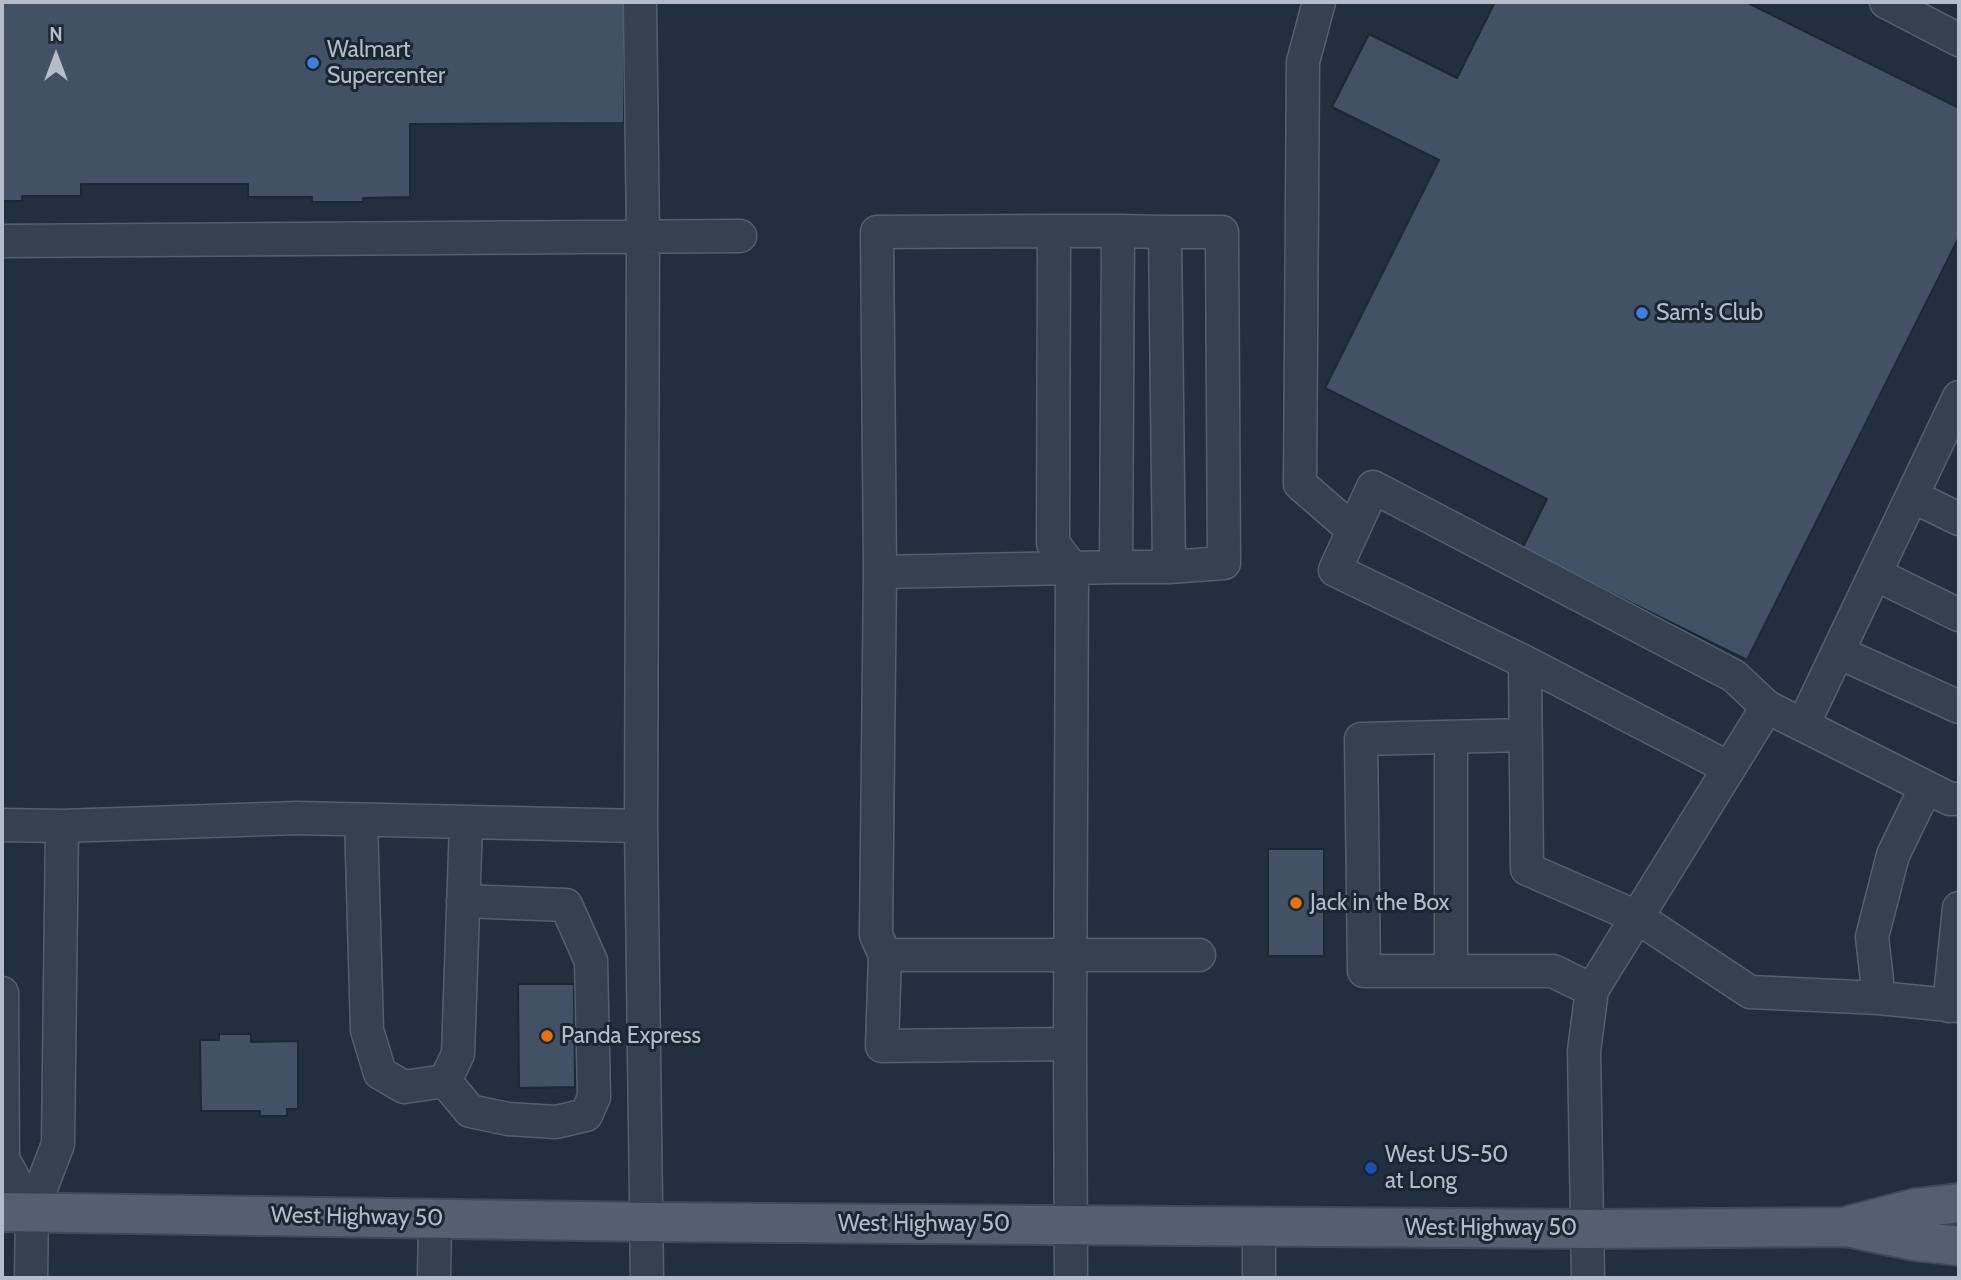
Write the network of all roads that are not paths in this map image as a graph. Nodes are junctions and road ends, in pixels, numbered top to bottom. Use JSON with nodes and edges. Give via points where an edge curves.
{"nodes":[{"id":1,"x":640,"y":2,"type":"edge"},
{"id":2,"x":1319,"y":2,"type":"edge"},
{"id":3,"x":1886,"y":2,"type":"edge"},
{"id":4,"x":1959,"y":40,"type":"edge"},
{"id":5,"x":1054,"y":231,"type":"junction"},
{"id":6,"x":1118,"y":231,"type":"junction"},
{"id":7,"x":1165,"y":232,"type":"junction"},
{"id":8,"x":740,"y":236,"type":"dead end"},
{"id":9,"x":643,"y":237,"type":"junction"},
{"id":10,"x":2,"y":242,"type":"edge"},
{"id":11,"x":1955,"y":416,"type":"edge"},
{"id":12,"x":1912,"y":496,"type":"junction"},
{"id":13,"x":1959,"y":519,"type":"edge"},
{"id":14,"x":1353,"y":530,"type":"junction"},
{"id":15,"x":1116,"y":566,"type":"junction"},
{"id":16,"x":1169,"y":566,"type":"junction"},
{"id":17,"x":1072,"y":568,"type":"junction"},
{"id":18,"x":880,"y":572,"type":"junction"},
{"id":19,"x":1875,"y":574,"type":"junction"},
{"id":20,"x":1959,"y":615,"type":"edge"},
{"id":21,"x":1839,"y":652,"type":"junction"},
{"id":22,"x":1525,"y":662,"type":"junction"},
{"id":23,"x":1767,"y":707,"type":"junction"},
{"id":24,"x":1959,"y":707,"type":"edge"},
{"id":25,"x":1803,"y":726,"type":"junction"},
{"id":26,"x":1525,"y":735,"type":"junction"},
{"id":27,"x":1451,"y":737,"type":"junction"},
{"id":28,"x":1729,"y":768,"type":"junction"},
{"id":29,"x":1926,"y":787,"type":"junction"},
{"id":30,"x":1959,"y":799,"type":"edge"},
{"id":31,"x":361,"y":820,"type":"junction"},
{"id":32,"x":466,"y":822,"type":"junction"},
{"id":33,"x":2,"y":825,"type":"edge"},
{"id":34,"x":62,"y":826,"type":"junction"},
{"id":35,"x":641,"y":826,"type":"junction"},
{"id":36,"x":463,"y":901,"type":"junction"},
{"id":37,"x":1959,"y":908,"type":"edge"},
{"id":38,"x":1637,"y":917,"type":"junction"},
{"id":39,"x":1071,"y":954,"type":"junction"},
{"id":40,"x":885,"y":955,"type":"junction"},
{"id":41,"x":1199,"y":955,"type":"dead end"},
{"id":42,"x":1451,"y":971,"type":"junction"},
{"id":43,"x":1591,"y":989,"type":"junction"},
{"id":44,"x":2,"y":993,"type":"edge"},
{"id":45,"x":1879,"y":998,"type":"junction"},
{"id":46,"x":1954,"y":1006,"type":"edge"},
{"id":47,"x":1070,"y":1044,"type":"junction"},
{"id":48,"x":445,"y":1081,"type":"junction"},
{"id":49,"x":1959,"y":1203,"type":"edge"},
{"id":50,"x":17,"y":1212,"type":"edge"},
{"id":51,"x":435,"y":1218,"type":"junction"},
{"id":52,"x":648,"y":1222,"type":"junction"},
{"id":53,"x":1071,"y":1225,"type":"junction"},
{"id":54,"x":1259,"y":1227,"type":"junction"},
{"id":55,"x":1846,"y":1227,"type":"junction"},
{"id":56,"x":1589,"y":1229,"type":"junction"},
{"id":57,"x":1959,"y":1246,"type":"edge"},
{"id":58,"x":32,"y":1278,"type":"edge"},
{"id":59,"x":434,"y":1278,"type":"edge"},
{"id":60,"x":647,"y":1278,"type":"edge"},
{"id":61,"x":1071,"y":1278,"type":"edge"},
{"id":62,"x":1259,"y":1278,"type":"edge"},
{"id":63,"x":1588,"y":1278,"type":"edge"}],
"edges":[{"from":1,"to":9,"type":"street"},
{"from":2,"to":14,"type":"street","via":[[1303,62],[1300,484]]},
{"from":3,"to":4,"type":"street"},
{"from":5,"to":6,"type":"street"},
{"from":5,"to":17,"type":"street","via":[[1053,542]]},
{"from":5,"to":18,"type":"street","via":[[877,232]]},
{"from":6,"to":7,"type":"street"},
{"from":6,"to":15,"type":"street"},
{"from":7,"to":16,"type":"street"},
{"from":7,"to":16,"type":"street","via":[[1222,232],[1224,563]]},
{"from":8,"to":9,"type":"street"},
{"from":9,"to":10,"type":"street"},
{"from":9,"to":35,"type":"street"},
{"from":11,"to":12,"type":"street"},
{"from":12,"to":13,"type":"street"},
{"from":12,"to":19,"type":"street"},
{"from":14,"to":22,"type":"street","via":[[1335,570]]},
{"from":14,"to":23,"type":"street","via":[[1373,487],[1734,676]]},
{"from":15,"to":16,"type":"street"},
{"from":15,"to":17,"type":"street"},
{"from":17,"to":18,"type":"street"},
{"from":17,"to":39,"type":"street"},
{"from":18,"to":40,"type":"street","via":[[876,935]]},
{"from":19,"to":20,"type":"street"},
{"from":19,"to":21,"type":"street"},
{"from":21,"to":24,"type":"street"},
{"from":21,"to":25,"type":"street"},
{"from":22,"to":26,"type":"street"},
{"from":22,"to":28,"type":"street"},
{"from":23,"to":25,"type":"street"},
{"from":23,"to":28,"type":"street"},
{"from":25,"to":29,"type":"street"},
{"from":26,"to":27,"type":"street"},
{"from":26,"to":38,"type":"street","via":[[1527,870]]},
{"from":27,"to":42,"type":"street"},
{"from":27,"to":42,"type":"street","via":[[1361,739],[1364,971]]},
{"from":28,"to":38,"type":"street"},
{"from":29,"to":30,"type":"street"},
{"from":29,"to":45,"type":"street","via":[[1893,855],[1872,937]]},
{"from":31,"to":32,"type":"street"},
{"from":31,"to":34,"type":"street","via":[[214,819]]},
{"from":31,"to":48,"type":"street","via":[[367,1030],[380,1073],[404,1087]]},
{"from":32,"to":35,"type":"street"},
{"from":32,"to":36,"type":"street"},
{"from":33,"to":34,"type":"street"},
{"from":34,"to":50,"type":"street","via":[[58,1144]]},
{"from":35,"to":52,"type":"street"},
{"from":36,"to":48,"type":"street","via":[[458,1054]]},
{"from":36,"to":48,"type":"street","via":[[566,905],[591,961],[594,1097],[586,1115],[555,1122],[508,1119],[470,1111]]},
{"from":37,"to":46,"type":"street"},
{"from":38,"to":43,"type":"street"},
{"from":38,"to":45,"type":"street","via":[[1750,992]]},
{"from":39,"to":40,"type":"street"},
{"from":39,"to":41,"type":"street"},
{"from":39,"to":47,"type":"street"},
{"from":40,"to":47,"type":"street","via":[[883,1045]]},
{"from":42,"to":43,"type":"street","via":[[1553,971]]},
{"from":43,"to":56,"type":"street","via":[[1584,1051]]},
{"from":44,"to":50,"type":"street","via":[[4,1159]]},
{"from":45,"to":46,"type":"street"},
{"from":47,"to":53,"type":"street"},
{"from":49,"to":55,"type":"main road","name":"West Highway 50","via":[[1916,1208]]},
{"from":50,"to":51,"type":"main road","name":"West Highway 50"},
{"from":50,"to":58,"type":"street"},
{"from":51,"to":52,"type":"main road","name":"West Highway 50"},
{"from":51,"to":59,"type":"street"},
{"from":52,"to":53,"type":"main road","name":"West Highway 50"},
{"from":52,"to":60,"type":"street"},
{"from":53,"to":54,"type":"main road","name":"West Highway 50"},
{"from":53,"to":61,"type":"street"},
{"from":54,"to":56,"type":"main road","name":"West Highway 50"},
{"from":54,"to":62,"type":"street"},
{"from":55,"to":56,"type":"main road","name":"West Highway 50"},
{"from":55,"to":57,"type":"main road","name":"West Highway 50"},
{"from":56,"to":63,"type":"street"}]}
